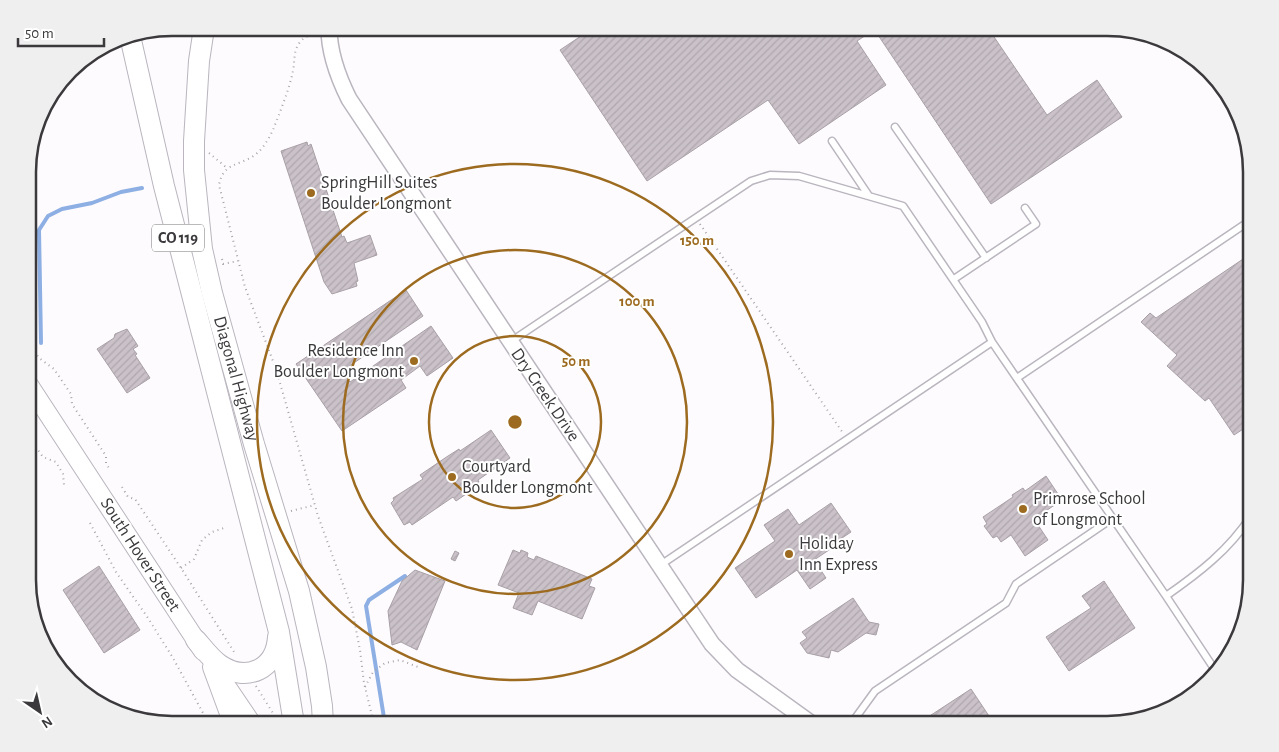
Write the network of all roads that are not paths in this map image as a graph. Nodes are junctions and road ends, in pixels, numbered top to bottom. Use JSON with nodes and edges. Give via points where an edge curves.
{"nodes":[{"id":1,"x":203,"y":36,"type":"edge"},
{"id":2,"x":330,"y":36,"type":"edge"},
{"id":3,"x":131,"y":42,"type":"edge"},
{"id":4,"x":895,"y":127,"type":"dead end"},
{"id":5,"x":832,"y":141,"type":"dead end"},
{"id":6,"x":869,"y":196,"type":"junction"},
{"id":7,"x":1025,"y":208,"type":"dead end"},
{"id":8,"x":1242,"y":226,"type":"edge"},
{"id":9,"x":986,"y":258,"type":"junction"},
{"id":10,"x":954,"y":279,"type":"junction"},
{"id":11,"x":510,"y":342,"type":"junction"},
{"id":12,"x":992,"y":342,"type":"junction"},
{"id":13,"x":1017,"y":378,"type":"junction"},
{"id":14,"x":36,"y":397,"type":"edge"},
{"id":15,"x":1113,"y":518,"type":"junction"},
{"id":16,"x":1242,"y":528,"type":"edge"},
{"id":17,"x":659,"y":566,"type":"junction"},
{"id":18,"x":1166,"y":596,"type":"junction"},
{"id":19,"x":279,"y":632,"type":"junction"},
{"id":20,"x":196,"y":640,"type":"junction"},
{"id":21,"x":213,"y":666,"type":"junction"},
{"id":22,"x":1212,"y":666,"type":"edge"},
{"id":23,"x":800,"y":715,"type":"edge"},
{"id":24,"x":857,"y":715,"type":"edge"},
{"id":25,"x":231,"y":716,"type":"edge"},
{"id":26,"x":247,"y":716,"type":"edge"},
{"id":27,"x":293,"y":716,"type":"edge"},
{"id":28,"x":324,"y":716,"type":"edge"}],
"edges":[{"from":1,"to":28,"type":"highway","name":"Diagonal Highway","number":"CO 119","via":[[194,150],[202,249],[251,435],[298,591],[313,650]]},
{"from":2,"to":11,"type":"street","name":"Dry Creek Drive","via":[[337,71],[349,99]]},
{"from":3,"to":19,"type":"highway","name":"Diagonal Highway","number":"CO 119","via":[[164,186]]},
{"from":4,"to":9,"type":"lane"},
{"from":5,"to":6,"type":"lane"},
{"from":6,"to":10,"type":"lane","via":[[902,206]]},
{"from":6,"to":11,"type":"lane","via":[[790,175],[770,175],[750,181]]},
{"from":7,"to":9,"type":"lane","via":[[1036,224]]},
{"from":8,"to":13,"type":"lane"},
{"from":9,"to":10,"type":"lane"},
{"from":10,"to":12,"type":"lane"},
{"from":11,"to":17,"type":"street","name":"Dry Creek Drive"},
{"from":12,"to":13,"type":"lane"},
{"from":12,"to":17,"type":"lane"},
{"from":13,"to":15,"type":"lane"},
{"from":14,"to":20,"type":"main road","name":"South Hover Street"},
{"from":15,"to":18,"type":"lane"},
{"from":15,"to":24,"type":"lane","via":[[1016,584],[1006,603],[875,691]]},
{"from":16,"to":18,"type":"lane","via":[[1212,562]]},
{"from":17,"to":23,"type":"street","name":"Dry Creek Drive","via":[[728,663]]},
{"from":18,"to":22,"type":"lane"},
{"from":19,"to":20,"type":"highway","via":[[274,656],[260,669],[248,673],[233,672],[218,664]]},
{"from":19,"to":27,"type":"highway","name":"Diagonal Highway","number":"CO 119"},
{"from":20,"to":21,"type":"main road","name":"South Hover Street"},
{"from":21,"to":25,"type":"highway"},
{"from":21,"to":26,"type":"main road","name":"South Hover Street"}]}
